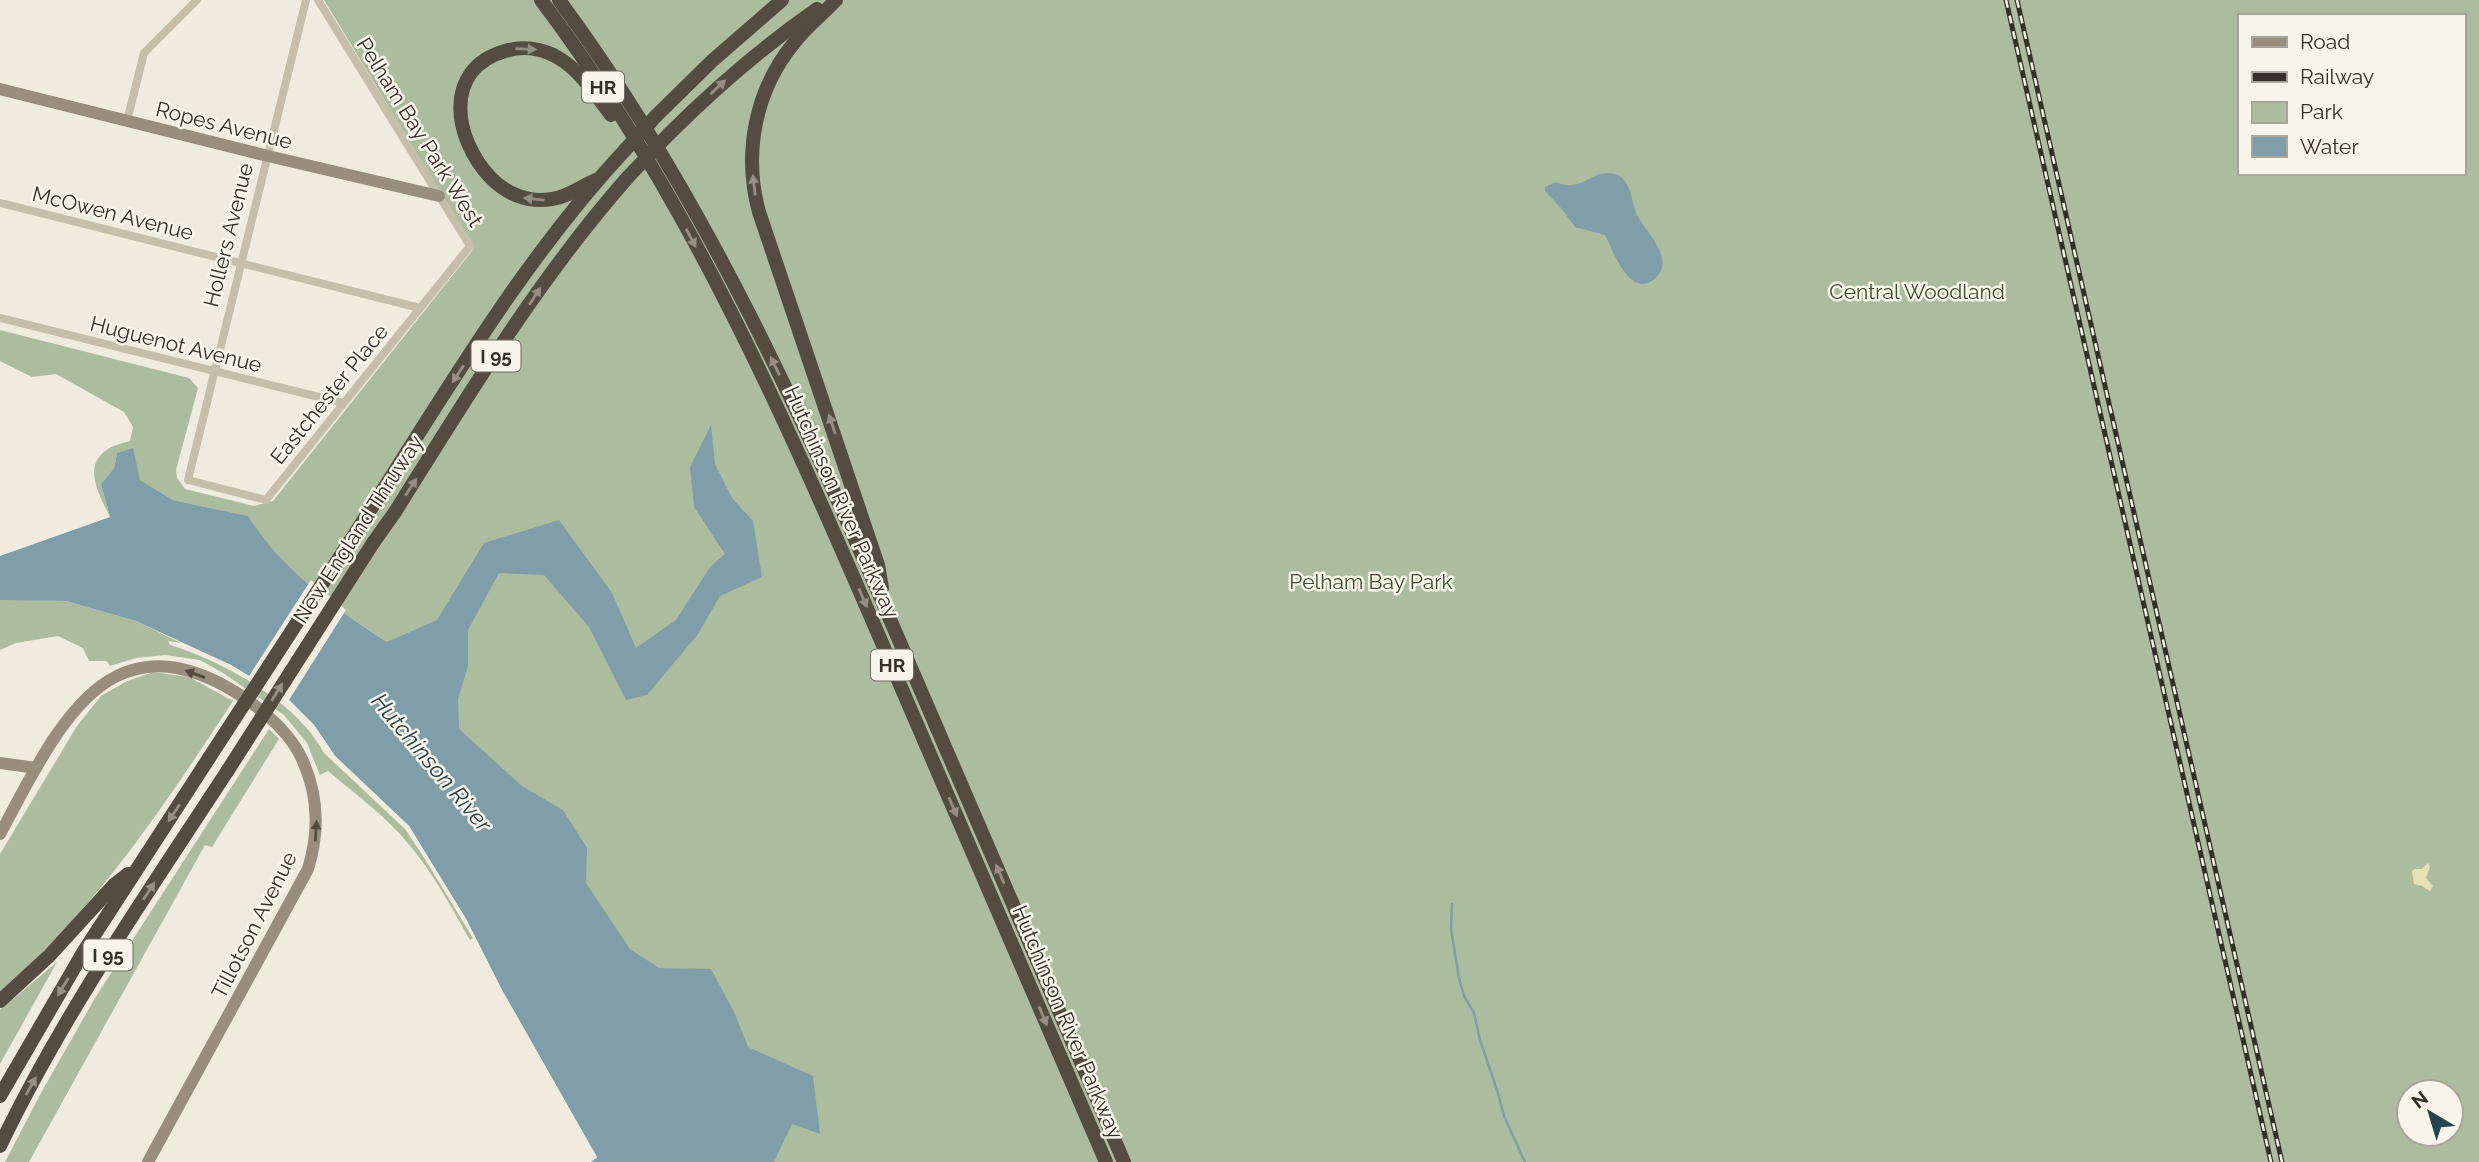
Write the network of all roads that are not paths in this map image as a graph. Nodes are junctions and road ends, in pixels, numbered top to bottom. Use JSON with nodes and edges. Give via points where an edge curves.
{"nodes":[{"id":1,"x":197,"y":0,"type":"edge"},
{"id":2,"x":306,"y":0,"type":"edge"},
{"id":3,"x":318,"y":0,"type":"edge"},
{"id":4,"x":541,"y":0,"type":"edge"},
{"id":5,"x":559,"y":0,"type":"edge"},
{"id":6,"x":782,"y":0,"type":"edge"},
{"id":7,"x":830,"y":0,"type":"edge"},
{"id":8,"x":836,"y":0,"type":"edge"},
{"id":9,"x":0,"y":89,"type":"edge"},
{"id":10,"x":127,"y":121,"type":"junction"},
{"id":11,"x":644,"y":154,"type":"junction"},
{"id":12,"x":268,"y":156,"type":"junction"},
{"id":13,"x":597,"y":179,"type":"junction"},
{"id":14,"x":439,"y":196,"type":"junction"},
{"id":15,"x":0,"y":203,"type":"edge"},
{"id":16,"x":470,"y":246,"type":"joint"},
{"id":17,"x":241,"y":264,"type":"junction"},
{"id":18,"x":420,"y":308,"type":"junction"},
{"id":19,"x":0,"y":318,"type":"edge"},
{"id":20,"x":214,"y":372,"type":"junction"},
{"id":21,"x":343,"y":403,"type":"junction"},
{"id":22,"x":188,"y":480,"type":"joint"},
{"id":23,"x":884,"y":607,"type":"junction"},
{"id":24,"x":0,"y":763,"type":"edge"},
{"id":25,"x":36,"y":768,"type":"junction"},
{"id":26,"x":0,"y":834,"type":"edge"},
{"id":27,"x":138,"y":867,"type":"junction"},
{"id":28,"x":0,"y":1001,"type":"edge"},
{"id":29,"x":0,"y":1096,"type":"edge"},
{"id":30,"x":0,"y":1146,"type":"edge"},
{"id":31,"x":148,"y":1162,"type":"edge"},
{"id":32,"x":1106,"y":1162,"type":"edge"},
{"id":33,"x":1124,"y":1162,"type":"edge"}],
"edges":[{"from":1,"to":10,"type":"street","via":[[144,53]]},
{"from":2,"to":12,"type":"street","name":"Hollers Avenue"},
{"from":3,"to":14,"type":"street","name":"Pelham Bay Park West"},
{"from":4,"to":11,"type":"highway","name":"Hutchinson River Parkway","number":"HR","via":[[587,62]]},
{"from":23,"to":5,"type":"highway","name":"Hutchinson River Parkway","number":"HR","one_way":true,"via":[[791,399],[696,214],[632,104]]},
{"from":6,"to":13,"type":"highway","name":"New England Thruway","number":"I 95","bridge":true,"via":[[712,61]]},
{"from":30,"to":7,"type":"highway","name":"New England Thruway","number":"I 95","one_way":true,"bridge":true,"via":[[89,986],[542,285],[593,217],[669,134],[773,40]]},
{"from":23,"to":8,"type":"highway","one_way":true,"via":[[878,565],[763,224],[752,176],[755,125],[773,73],[792,44]]},
{"from":9,"to":10,"type":"street","name":"Ropes Avenue"},
{"from":10,"to":12,"type":"street","name":"Ropes Avenue"},
{"from":13,"to":11,"type":"highway","one_way":true,"via":[[546,200],[521,198],[494,181],[472,154],[460,122],[463,89],[478,66],[516,49],[540,50],[558,57]]},
{"from":11,"to":32,"type":"highway","name":"Hutchinson River Parkway","number":"HR","one_way":true,"via":[[716,285],[800,457]]},
{"from":12,"to":14,"type":"street","name":"Ropes Avenue"},
{"from":12,"to":17,"type":"street","name":"Hollers Avenue"},
{"from":13,"to":27,"type":"highway","name":"New England Thruway","number":"I 95","one_way":true,"bridge":true,"via":[[502,306]]},
{"from":14,"to":16,"type":"street","name":"Pelham Bay Park West"},
{"from":15,"to":17,"type":"street","name":"McOwen Avenue"},
{"from":16,"to":18,"type":"street","name":"Eastchester Place"},
{"from":17,"to":18,"type":"street","name":"McOwen Avenue"},
{"from":17,"to":20,"type":"street","name":"Hollers Avenue"},
{"from":18,"to":21,"type":"street","name":"Eastchester Place"},
{"from":19,"to":20,"type":"street","name":"Huguenot Avenue"},
{"from":20,"to":21,"type":"street","name":"Huguenot Avenue"},
{"from":20,"to":22,"type":"street","name":"Hollers Avenue"},
{"from":21,"to":22,"type":"street","name":"Eastchester Place","via":[[266,500]]},
{"from":33,"to":23,"type":"highway","name":"Hutchinson River Parkway","number":"HR","one_way":true},
{"from":24,"to":25,"type":"street"},
{"from":25,"to":26,"type":"street"},
{"from":31,"to":25,"type":"street","name":"Tillotson Avenue","one_way":true,"via":[[308,869],[317,828],[308,773],[281,728],[254,706],[223,685],[178,668],[153,666],[125,672],[99,686],[79,705]]},
{"from":27,"to":28,"type":"highway","via":[[114,885]]},
{"from":27,"to":29,"type":"highway","name":"New England Thruway","number":"I 95","one_way":true}]}
